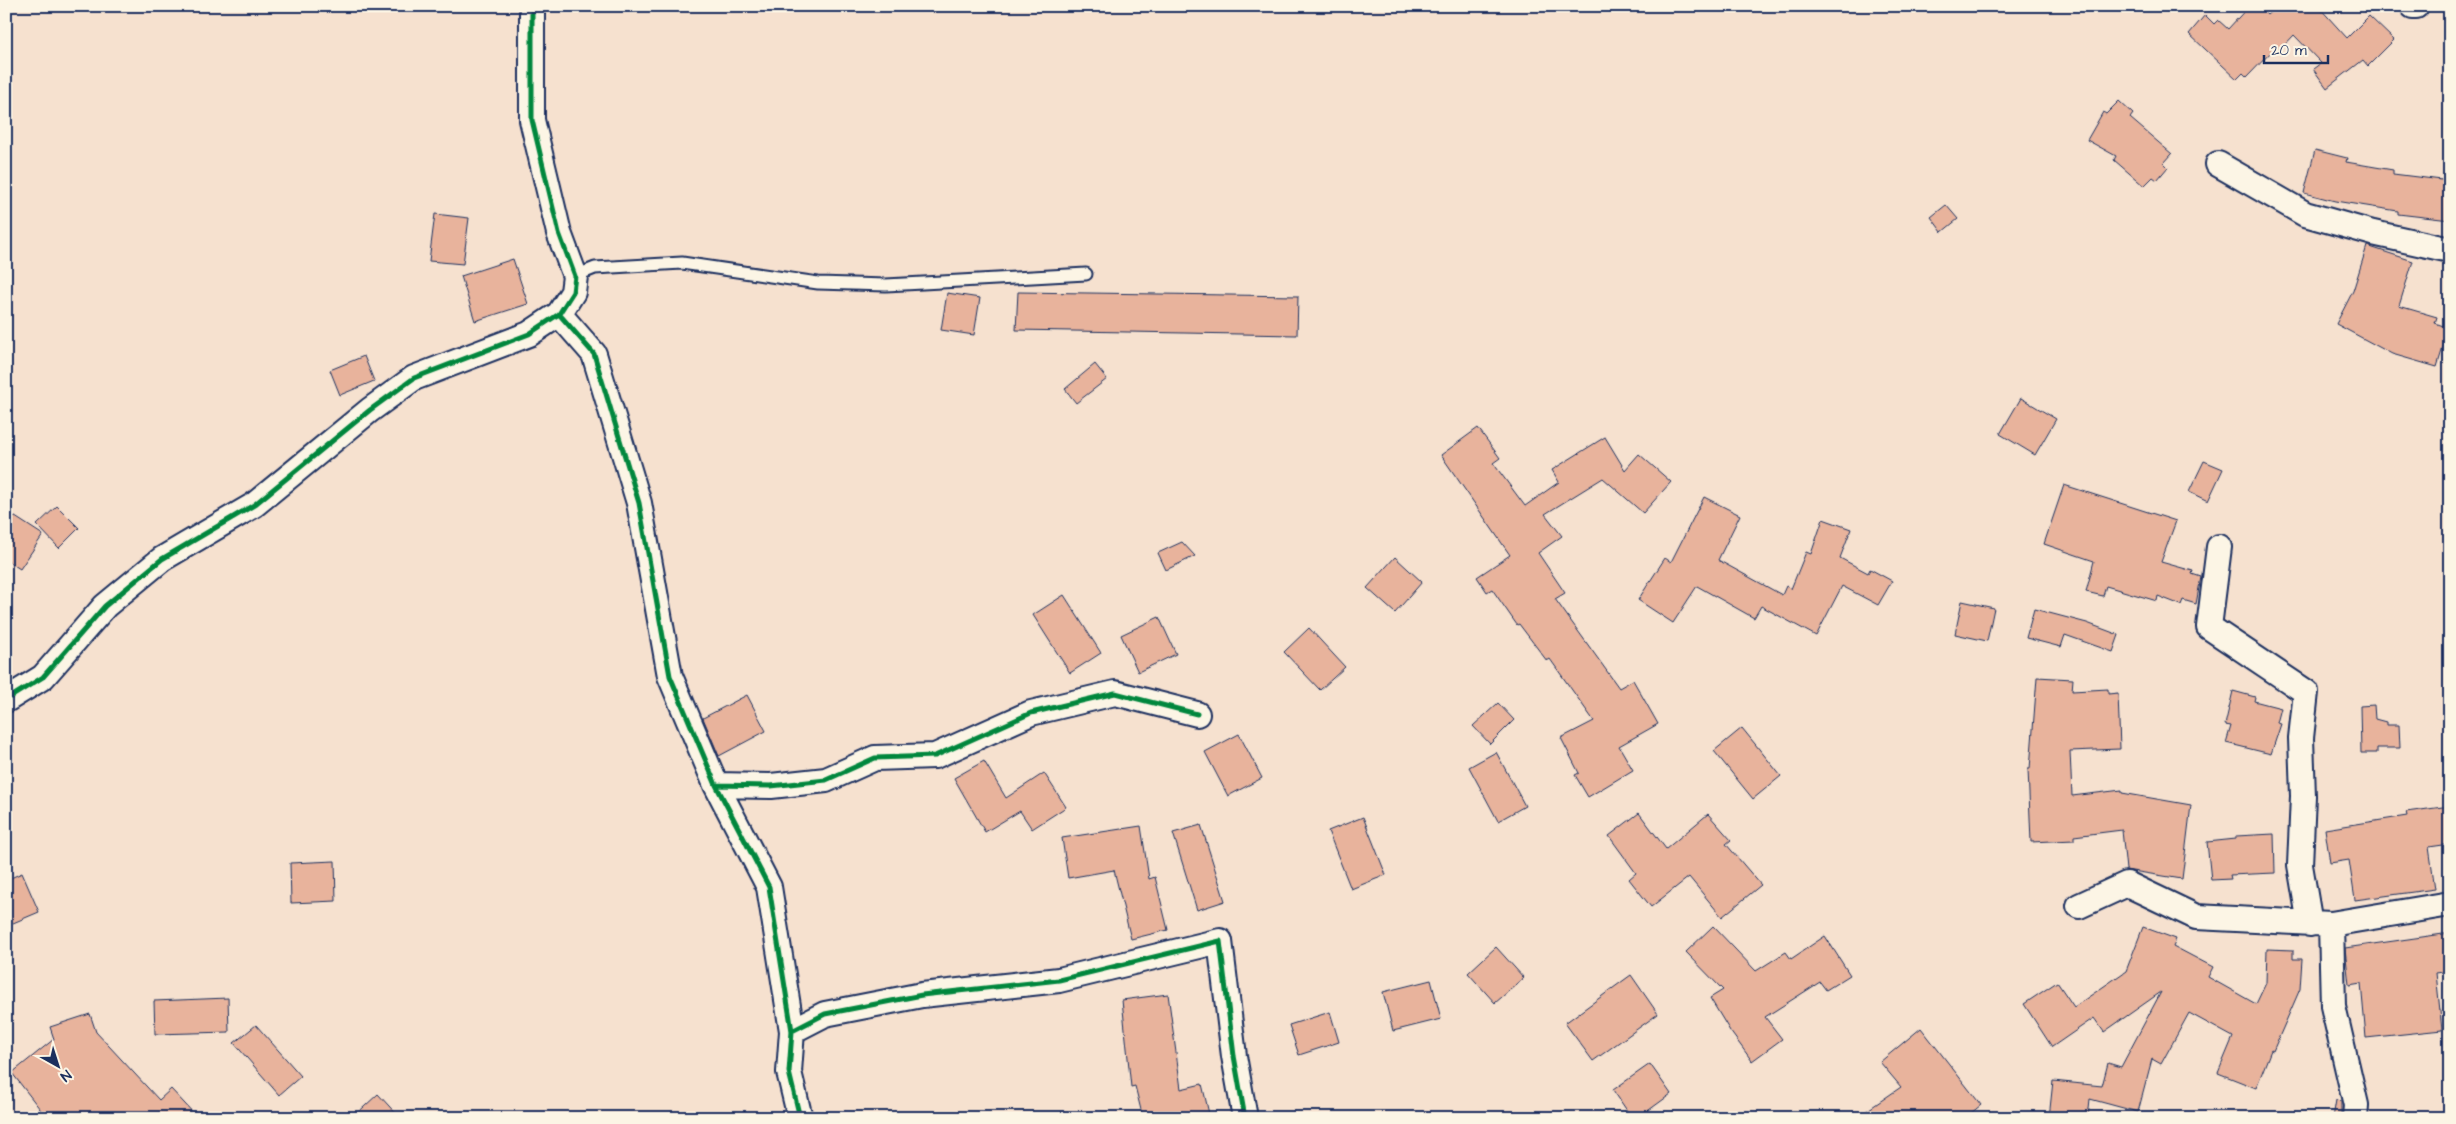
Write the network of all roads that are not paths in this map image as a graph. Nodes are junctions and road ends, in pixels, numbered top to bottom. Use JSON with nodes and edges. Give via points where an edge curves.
{"nodes":[{"id":1,"x":532,"y":6,"type":"edge"},
{"id":2,"x":2218,"y":164,"type":"dead end"},
{"id":3,"x":2450,"y":250,"type":"edge"},
{"id":4,"x":1086,"y":274,"type":"dead end"},
{"id":5,"x":575,"y":276,"type":"junction"},
{"id":6,"x":559,"y":314,"type":"junction"},
{"id":7,"x":2219,"y":547,"type":"dead end"},
{"id":8,"x":6,"y":700,"type":"edge"},
{"id":9,"x":1197,"y":714,"type":"dead end"},
{"id":10,"x":716,"y":785,"type":"junction"},
{"id":11,"x":2450,"y":904,"type":"edge"},
{"id":12,"x":2079,"y":906,"type":"dead end"},
{"id":13,"x":2320,"y":924,"type":"junction"},
{"id":14,"x":792,"y":1031,"type":"junction"},
{"id":15,"x":800,"y":1118,"type":"edge"},
{"id":16,"x":1245,"y":1118,"type":"edge"},
{"id":17,"x":2356,"y":1118,"type":"edge"}],
"edges":[{"from":1,"to":5,"type":"street","via":[[532,120],[557,224]]},
{"from":2,"to":3,"type":"street","via":[[2305,214]]},
{"from":4,"to":5,"type":"lane","via":[[886,285],[828,284],[682,264],[594,268]]},
{"from":5,"to":6,"type":"street","via":[[573,292]]},
{"from":6,"to":8,"type":"street","via":[[529,334],[414,378],[254,505],[162,559],[106,606],[42,678]]},
{"from":6,"to":10,"type":"street","via":[[594,354],[639,503],[670,676]]},
{"from":7,"to":13,"type":"street","via":[[2208,627],[2306,692],[2301,738],[2300,865]]},
{"from":9,"to":10,"type":"street","via":[[1115,693],[1031,713],[935,756],[875,758],[826,780],[771,786]]},
{"from":10,"to":14,"type":"street","via":[[770,887]]},
{"from":11,"to":13,"type":"street"},
{"from":12,"to":13,"type":"street","via":[[2127,884],[2196,917]]},
{"from":13,"to":17,"type":"street"},
{"from":14,"to":15,"type":"street","via":[[788,1072]]},
{"from":14,"to":16,"type":"street","via":[[825,1014],[922,995],[1059,980],[1220,941]]}]}
